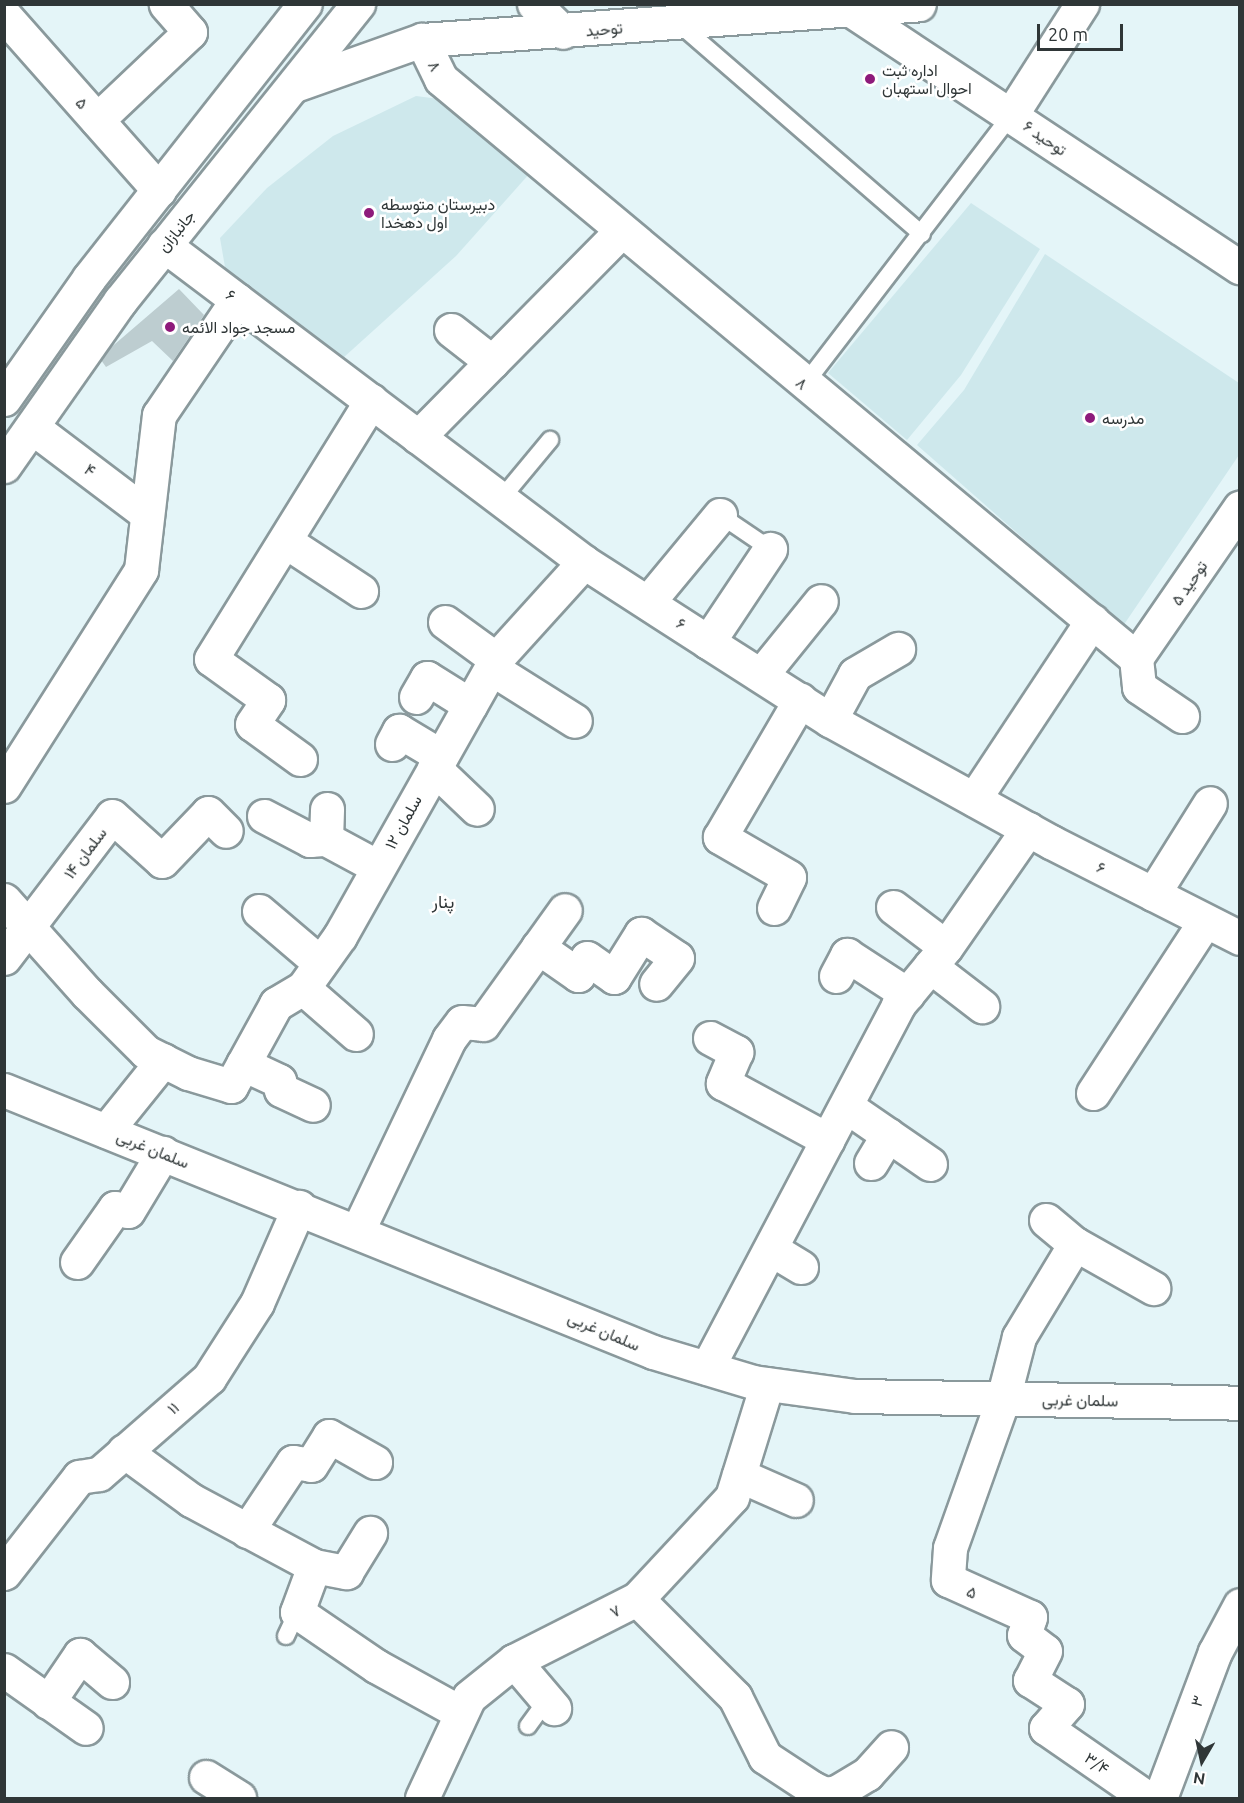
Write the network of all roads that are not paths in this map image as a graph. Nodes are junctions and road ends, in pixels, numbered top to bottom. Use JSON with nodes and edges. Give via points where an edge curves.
{"nodes":[{"id":1,"x":166,"y":4,"type":"edge"},
{"id":2,"x":305,"y":4,"type":"edge"},
{"id":3,"x":358,"y":4,"type":"edge"},
{"id":4,"x":534,"y":4,"type":"edge"},
{"id":5,"x":919,"y":4,"type":"edge"},
{"id":6,"x":1082,"y":4,"type":"edge"},
{"id":7,"x":851,"y":10,"type":"junction"},
{"id":8,"x":8,"y":20,"type":"edge"},
{"id":9,"x":676,"y":22,"type":"junction"},
{"id":10,"x":563,"y":32,"type":"junction"},
{"id":11,"x":422,"y":40,"type":"junction"},
{"id":12,"x":295,"y":85,"type":"junction"},
{"id":13,"x":1011,"y":115,"type":"junction"},
{"id":14,"x":97,"y":120,"type":"junction"},
{"id":15,"x":159,"y":190,"type":"junction"},
{"id":16,"x":621,"y":231,"type":"junction"},
{"id":17,"x":922,"y":234,"type":"junction"},
{"id":18,"x":164,"y":245,"type":"junction"},
{"id":19,"x":1239,"y":267,"type":"edge"},
{"id":20,"x":89,"y":278,"type":"junction"},
{"id":21,"x":237,"y":300,"type":"junction"},
{"id":22,"x":120,"y":301,"type":"junction"},
{"id":23,"x":451,"y":330,"type":"dead end"},
{"id":24,"x":492,"y":362,"type":"junction"},
{"id":25,"x":804,"y":385,"type":"junction"},
{"id":26,"x":5,"y":396,"type":"edge"},
{"id":27,"x":371,"y":401,"type":"junction"},
{"id":28,"x":32,"y":427,"type":"junction"},
{"id":29,"x":418,"y":437,"type":"junction"},
{"id":30,"x":550,"y":440,"type":"dead end"},
{"id":31,"x":4,"y":466,"type":"edge"},
{"id":32,"x":501,"y":499,"type":"junction"},
{"id":33,"x":1239,"y":507,"type":"edge"},
{"id":34,"x":147,"y":514,"type":"junction"},
{"id":35,"x":720,"y":515,"type":"joint"},
{"id":36,"x":285,"y":541,"type":"junction"},
{"id":37,"x":1229,"y":547,"type":"edge"},
{"id":38,"x":770,"y":549,"type":"joint"},
{"id":39,"x":584,"y":562,"type":"junction"},
{"id":40,"x":361,"y":591,"type":"dead end"},
{"id":41,"x":821,"y":601,"type":"dead end"},
{"id":42,"x":648,"y":602,"type":"junction"},
{"id":43,"x":1092,"y":621,"type":"junction"},
{"id":44,"x":445,"y":622,"type":"dead end"},
{"id":45,"x":708,"y":642,"type":"junction"},
{"id":46,"x":898,"y":649,"type":"dead end"},
{"id":47,"x":1136,"y":658,"type":"junction"},
{"id":48,"x":493,"y":663,"type":"junction"},
{"id":49,"x":761,"y":675,"type":"junction"},
{"id":50,"x":416,"y":697,"type":"dead end"},
{"id":51,"x":800,"y":700,"type":"junction"},
{"id":52,"x":470,"y":705,"type":"junction"},
{"id":53,"x":1182,"y":716,"type":"dead end"},
{"id":54,"x":830,"y":720,"type":"junction"},
{"id":55,"x":575,"y":721,"type":"dead end"},
{"id":56,"x":392,"y":744,"type":"dead end"},
{"id":57,"x":300,"y":759,"type":"dead end"},
{"id":58,"x":437,"y":762,"type":"junction"},
{"id":59,"x":8,"y":775,"type":"edge"},
{"id":60,"x":974,"y":800,"type":"junction"},
{"id":61,"x":1210,"y":803,"type":"dead end"},
{"id":62,"x":477,"y":809,"type":"dead end"},
{"id":63,"x":264,"y":816,"type":"dead end"},
{"id":64,"x":1028,"y":829,"type":"junction"},
{"id":65,"x":226,"y":831,"type":"dead end"},
{"id":66,"x":378,"y":867,"type":"junction"},
{"id":67,"x":1153,"y":894,"type":"junction"},
{"id":68,"x":4,"y":900,"type":"edge"},
{"id":69,"x":893,"y":907,"type":"dead end"},
{"id":70,"x":774,"y":908,"type":"dead end"},
{"id":71,"x":565,"y":910,"type":"dead end"},
{"id":72,"x":259,"y":911,"type":"dead end"},
{"id":73,"x":1205,"y":921,"type":"junction"},
{"id":74,"x":29,"y":926,"type":"junction"},
{"id":75,"x":1239,"y":938,"type":"edge"},
{"id":76,"x":538,"y":947,"type":"junction"},
{"id":77,"x":938,"y":957,"type":"junction"},
{"id":78,"x":4,"y":958,"type":"edge"},
{"id":79,"x":311,"y":975,"type":"junction"},
{"id":80,"x":836,"y":976,"type":"dead end"},
{"id":81,"x":656,"y":984,"type":"dead end"},
{"id":82,"x":907,"y":994,"type":"junction"},
{"id":83,"x":982,"y":1006,"type":"dead end"},
{"id":84,"x":356,"y":1034,"type":"dead end"},
{"id":85,"x":710,"y":1038,"type":"dead end"},
{"id":86,"x":163,"y":1060,"type":"junction"},
{"id":87,"x":237,"y":1075,"type":"junction"},
{"id":88,"x":4,"y":1090,"type":"edge"},
{"id":89,"x":1093,"y":1093,"type":"dead end"},
{"id":90,"x":313,"y":1105,"type":"dead end"},
{"id":91,"x":846,"y":1106,"type":"junction"},
{"id":92,"x":106,"y":1131,"type":"junction"},
{"id":93,"x":888,"y":1135,"type":"junction"},
{"id":94,"x":828,"y":1140,"type":"junction"},
{"id":95,"x":163,"y":1153,"type":"junction"},
{"id":96,"x":871,"y":1163,"type":"dead end"},
{"id":97,"x":930,"y":1164,"type":"dead end"},
{"id":98,"x":299,"y":1207,"type":"junction"},
{"id":99,"x":1046,"y":1220,"type":"dead end"},
{"id":100,"x":358,"y":1230,"type":"junction"},
{"id":101,"x":1075,"y":1244,"type":"junction"},
{"id":102,"x":771,"y":1249,"type":"junction"},
{"id":103,"x":77,"y":1262,"type":"dead end"},
{"id":104,"x":801,"y":1267,"type":"dead end"},
{"id":105,"x":1153,"y":1288,"type":"dead end"},
{"id":106,"x":707,"y":1368,"type":"junction"},
{"id":107,"x":766,"y":1384,"type":"junction"},
{"id":108,"x":1003,"y":1399,"type":"junction"},
{"id":109,"x":1239,"y":1403,"type":"edge"},
{"id":110,"x":124,"y":1451,"type":"junction"},
{"id":111,"x":375,"y":1462,"type":"dead end"},
{"id":112,"x":739,"y":1475,"type":"junction"},
{"id":113,"x":796,"y":1500,"type":"dead end"},
{"id":114,"x":247,"y":1531,"type":"junction"},
{"id":115,"x":370,"y":1533,"type":"dead end"},
{"id":116,"x":314,"y":1566,"type":"junction"},
{"id":117,"x":4,"y":1573,"type":"edge"},
{"id":118,"x":638,"y":1599,"type":"junction"},
{"id":119,"x":1239,"y":1605,"type":"edge"},
{"id":120,"x":514,"y":1661,"type":"junction"},
{"id":121,"x":4,"y":1670,"type":"edge"},
{"id":122,"x":112,"y":1682,"type":"dead end"},
{"id":123,"x":48,"y":1702,"type":"junction"},
{"id":124,"x":543,"y":1711,"type":"dead end"},
{"id":125,"x":461,"y":1713,"type":"junction"},
{"id":126,"x":86,"y":1728,"type":"dead end"},
{"id":127,"x":1046,"y":1728,"type":"joint"},
{"id":128,"x":891,"y":1747,"type":"dead end"},
{"id":129,"x":206,"y":1777,"type":"dead end"},
{"id":130,"x":811,"y":1793,"type":"edge"},
{"id":131,"x":239,"y":1798,"type":"edge"},
{"id":132,"x":422,"y":1798,"type":"edge"},
{"id":133,"x":1148,"y":1798,"type":"edge"},
{"id":134,"x":1160,"y":1798,"type":"edge"}],
"edges":[{"from":1,"to":14,"type":"street","via":[[189,32]]},
{"from":2,"to":15,"type":"street"},
{"from":3,"to":12,"type":"street","name":"جانبازان"},
{"from":4,"to":10,"type":"street"},
{"from":5,"to":7,"type":"street","name":"توحید"},
{"from":6,"to":13,"type":"street"},
{"from":7,"to":9,"type":"street","name":"توحید"},
{"from":7,"to":13,"type":"street","name":"توحید ۶"},
{"from":8,"to":14,"type":"street","name":"۵"},
{"from":9,"to":10,"type":"street","name":"توحید"},
{"from":9,"to":17,"type":"lane"},
{"from":10,"to":11,"type":"street","name":"توحید"},
{"from":11,"to":12,"type":"street","name":"توحید"},
{"from":11,"to":16,"type":"street","name":"۸","via":[[441,79]]},
{"from":12,"to":18,"type":"street","name":"جانبازان"},
{"from":13,"to":17,"type":"lane"},
{"from":13,"to":19,"type":"street","name":"توحید ۶"},
{"from":14,"to":15,"type":"street","name":"۵"},
{"from":15,"to":20,"type":"street"},
{"from":16,"to":24,"type":"street"},
{"from":16,"to":25,"type":"street","name":"۸"},
{"from":17,"to":25,"type":"lane"},
{"from":18,"to":21,"type":"street","name":"۶"},
{"from":18,"to":22,"type":"street","name":"جانبازان"},
{"from":20,"to":22,"type":"street"},
{"from":20,"to":26,"type":"street"},
{"from":21,"to":27,"type":"street","name":"۶"},
{"from":21,"to":34,"type":"street","via":[[159,415]]},
{"from":22,"to":28,"type":"street","name":"جانبازان"},
{"from":23,"to":24,"type":"street"},
{"from":24,"to":29,"type":"street"},
{"from":25,"to":43,"type":"street","name":"۸"},
{"from":27,"to":29,"type":"street","name":"۶"},
{"from":27,"to":36,"type":"street"},
{"from":28,"to":31,"type":"street","name":"جانبازان"},
{"from":28,"to":34,"type":"street","name":"۴"},
{"from":29,"to":32,"type":"street","name":"۶"},
{"from":30,"to":32,"type":"lane"},
{"from":32,"to":39,"type":"street","name":"۶"},
{"from":33,"to":37,"type":"street","name":"توحید ۵"},
{"from":34,"to":59,"type":"street","via":[[141,570]]},
{"from":35,"to":38,"type":"lane"},
{"from":35,"to":42,"type":"street"},
{"from":36,"to":40,"type":"street"},
{"from":36,"to":57,"type":"street","via":[[211,659],[268,700],[252,724]]},
{"from":37,"to":47,"type":"street","name":"توحید ۵"},
{"from":38,"to":45,"type":"street"},
{"from":39,"to":42,"type":"street","name":"۶"},
{"from":39,"to":48,"type":"street","name":"سلمان ۱۲"},
{"from":41,"to":49,"type":"street"},
{"from":42,"to":45,"type":"street","name":"۶"},
{"from":43,"to":47,"type":"street","name":"۸"},
{"from":43,"to":60,"type":"street"},
{"from":44,"to":48,"type":"street"},
{"from":45,"to":49,"type":"street","name":"۶"},
{"from":46,"to":54,"type":"street","via":[[855,674]]},
{"from":47,"to":53,"type":"street","via":[[1138,687]]},
{"from":48,"to":52,"type":"street","name":"سلمان ۱۲"},
{"from":48,"to":55,"type":"street"},
{"from":49,"to":51,"type":"street","name":"۶"},
{"from":50,"to":52,"type":"street","via":[[427,678]]},
{"from":51,"to":54,"type":"street","name":"۶"},
{"from":51,"to":70,"type":"street","via":[[720,837],[789,877]]},
{"from":52,"to":58,"type":"street","name":"سلمان ۱۲"},
{"from":54,"to":60,"type":"street","name":"۶"},
{"from":56,"to":58,"type":"street","via":[[399,731]]},
{"from":58,"to":62,"type":"street"},
{"from":58,"to":66,"type":"street","name":"سلمان ۱۲"},
{"from":60,"to":64,"type":"street","name":"۶"},
{"from":61,"to":67,"type":"street"},
{"from":63,"to":66,"type":"street","via":[[310,840],[326,824]]},
{"from":64,"to":67,"type":"street","name":"۶"},
{"from":64,"to":77,"type":"street"},
{"from":65,"to":74,"type":"street","name":"سلمان ۱۴","via":[[208,813],[162,861],[112,816]]},
{"from":66,"to":79,"type":"street","name":"سلمان ۱۲"},
{"from":67,"to":73,"type":"street","name":"۶"},
{"from":68,"to":74,"type":"street"},
{"from":69,"to":77,"type":"street"},
{"from":71,"to":76,"type":"street"},
{"from":72,"to":79,"type":"street"},
{"from":73,"to":75,"type":"street","name":"۶"},
{"from":73,"to":89,"type":"street"},
{"from":74,"to":78,"type":"street","name":"سلمان ۱۴"},
{"from":74,"to":86,"type":"street","via":[[87,993],[146,1052]]},
{"from":76,"to":81,"type":"street","via":[[578,975],[586,958],[614,977],[641,934],[677,958]]},
{"from":76,"to":100,"type":"street","via":[[483,1024],[462,1022],[449,1039]]},
{"from":77,"to":82,"type":"street"},
{"from":77,"to":83,"type":"street"},
{"from":79,"to":84,"type":"street"},
{"from":79,"to":87,"type":"street","name":"سلمان ۱۲","via":[[276,1004]]},
{"from":80,"to":82,"type":"street","via":[[847,955]]},
{"from":82,"to":91,"type":"street"},
{"from":85,"to":94,"type":"street","via":[[736,1052],[723,1083]]},
{"from":86,"to":87,"type":"street","via":[[189,1073]]},
{"from":86,"to":92,"type":"street"},
{"from":87,"to":90,"type":"street","via":[[279,1081],[281,1090]]},
{"from":88,"to":92,"type":"street","name":"سلمان غربی"},
{"from":91,"to":93,"type":"street"},
{"from":91,"to":94,"type":"street"},
{"from":92,"to":95,"type":"street","name":"سلمان غربی"},
{"from":93,"to":96,"type":"street"},
{"from":93,"to":97,"type":"street"},
{"from":94,"to":102,"type":"street"},
{"from":95,"to":98,"type":"street","name":"سلمان غربی"},
{"from":95,"to":103,"type":"street","via":[[128,1210],[115,1208]]},
{"from":98,"to":100,"type":"street","name":"سلمان غربی"},
{"from":98,"to":110,"type":"street","name":"۱۱","via":[[257,1303],[209,1378]]},
{"from":99,"to":101,"type":"street"},
{"from":100,"to":106,"type":"street","name":"سلمان غربی","via":[[653,1352]]},
{"from":101,"to":105,"type":"street"},
{"from":101,"to":108,"type":"street","via":[[1019,1337]]},
{"from":102,"to":104,"type":"street"},
{"from":102,"to":106,"type":"street"},
{"from":106,"to":107,"type":"street","name":"سلمان غربی"},
{"from":107,"to":108,"type":"street","name":"سلمان غربی","via":[[855,1396]]},
{"from":107,"to":112,"type":"street","name":"۷"},
{"from":108,"to":109,"type":"street","name":"سلمان غربی"},
{"from":108,"to":127,"type":"street","name":"۵","via":[[950,1548],[948,1580],[1030,1617],[1024,1635],[1045,1651],[1030,1680],[1067,1704]]},
{"from":110,"to":114,"type":"street","via":[[191,1500]]},
{"from":110,"to":117,"type":"street","name":"۱۱","via":[[99,1474],[79,1477]]},
{"from":111,"to":114,"type":"street","via":[[329,1436],[311,1465],[293,1462]]},
{"from":112,"to":113,"type":"street"},
{"from":112,"to":118,"type":"street","name":"۷","via":[[732,1497]]},
{"from":114,"to":116,"type":"street"},
{"from":115,"to":116,"type":"street","via":[[346,1572]]},
{"from":116,"to":125,"type":"street","via":[[292,1624]]},
{"from":118,"to":120,"type":"street","name":"۷"},
{"from":118,"to":130,"type":"street","via":[[735,1697],[765,1757]]},
{"from":119,"to":134,"type":"street","name":"۳","via":[[1215,1652]]},
{"from":120,"to":124,"type":"street"},
{"from":120,"to":125,"type":"street","name":"۷","via":[[469,1697]]},
{"from":121,"to":123,"type":"street"},
{"from":122,"to":123,"type":"street","via":[[80,1655]]},
{"from":123,"to":126,"type":"street"},
{"from":125,"to":132,"type":"street","name":"۷"},
{"from":127,"to":133,"type":"street","name":"۳/۴"},
{"from":128,"to":130,"type":"street","via":[[867,1774],[837,1792]]},
{"from":129,"to":131,"type":"street"}]}
